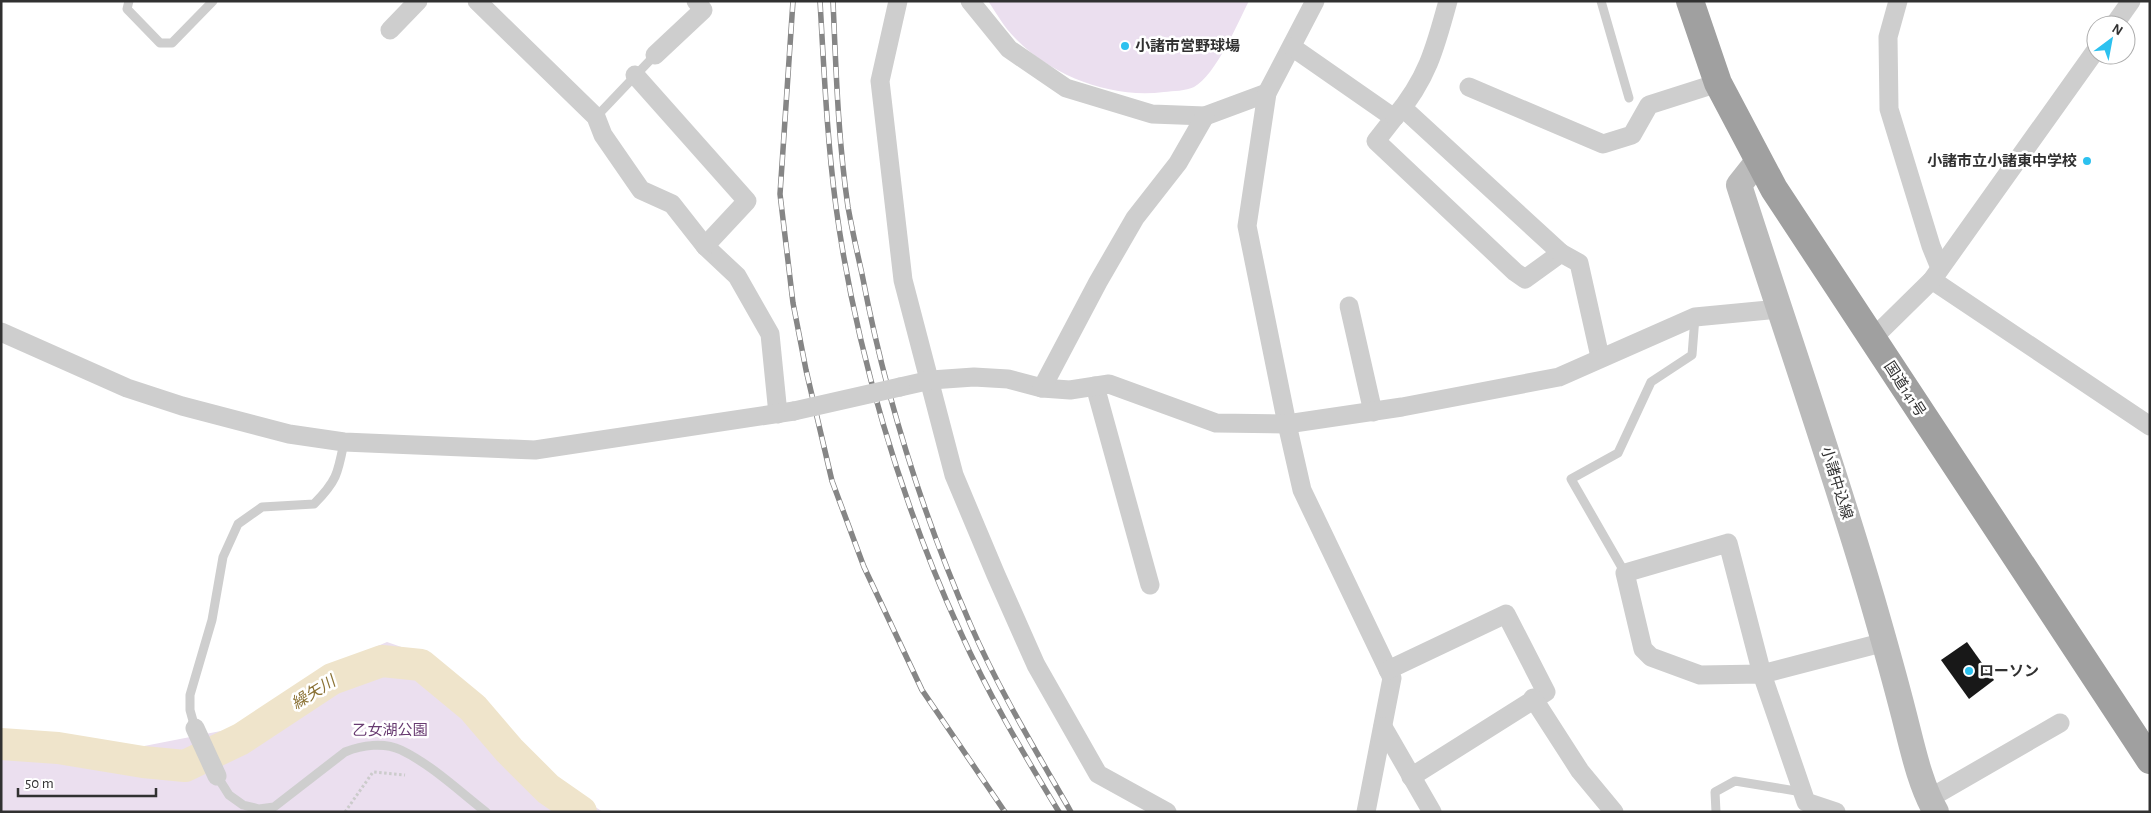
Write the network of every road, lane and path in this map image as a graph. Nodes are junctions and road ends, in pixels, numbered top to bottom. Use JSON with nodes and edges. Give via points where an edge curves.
{"nodes":[{"id":1,"x":129,"y":1,"type":"edge"},
{"id":2,"x":213,"y":1,"type":"edge"},
{"id":3,"x":418,"y":1,"type":"edge"},
{"id":4,"x":477,"y":1,"type":"edge"},
{"id":5,"x":696,"y":1,"type":"edge"},
{"id":6,"x":898,"y":1,"type":"edge"},
{"id":7,"x":970,"y":1,"type":"edge"},
{"id":8,"x":1315,"y":1,"type":"edge"},
{"id":9,"x":1448,"y":1,"type":"edge"},
{"id":10,"x":1601,"y":1,"type":"edge"},
{"id":11,"x":1690,"y":1,"type":"edge"},
{"id":12,"x":1898,"y":1,"type":"edge"},
{"id":13,"x":2131,"y":1,"type":"edge"},
{"id":14,"x":2121,"y":15,"type":"edge"},
{"id":15,"x":390,"y":30,"type":"dead end"},
{"id":16,"x":1292,"y":47,"type":"junction"},
{"id":17,"x":655,"y":55,"type":"joint"},
{"id":18,"x":2086,"y":64,"type":"edge"},
{"id":19,"x":635,"y":75,"type":"junction"},
{"id":20,"x":1718,"y":83,"type":"junction"},
{"id":21,"x":1469,"y":87,"type":"dead end"},
{"id":22,"x":1267,"y":93,"type":"junction"},
{"id":23,"x":1629,"y":98,"type":"dead end"},
{"id":24,"x":1398,"y":113,"type":"junction"},
{"id":25,"x":1205,"y":116,"type":"junction"},
{"id":26,"x":596,"y":117,"type":"junction"},
{"id":27,"x":1758,"y":161,"type":"junction"},
{"id":28,"x":705,"y":246,"type":"junction"},
{"id":29,"x":1561,"y":253,"type":"junction"},
{"id":30,"x":1936,"y":274,"type":"junction"},
{"id":31,"x":1349,"y":306,"type":"dead end"},
{"id":32,"x":1778,"y":309,"type":"junction"},
{"id":33,"x":1694,"y":317,"type":"junction"},
{"id":34,"x":1,"y":332,"type":"edge"},
{"id":35,"x":1872,"y":338,"type":"junction"},
{"id":36,"x":1600,"y":357,"type":"junction"},
{"id":37,"x":931,"y":380,"type":"junction"},
{"id":38,"x":1095,"y":386,"type":"junction"},
{"id":39,"x":1042,"y":388,"type":"junction"},
{"id":40,"x":786,"y":412,"type":"junction"},
{"id":41,"x":1373,"y":412,"type":"junction"},
{"id":42,"x":1287,"y":424,"type":"junction"},
{"id":43,"x":2150,"y":426,"type":"edge"},
{"id":44,"x":344,"y":442,"type":"junction"},
{"id":45,"x":1624,"y":573,"type":"junction"},
{"id":46,"x":1150,"y":585,"type":"dead end"},
{"id":47,"x":1885,"y":642,"type":"junction"},
{"id":48,"x":1388,"y":670,"type":"junction"},
{"id":49,"x":1762,"y":674,"type":"junction"},
{"id":50,"x":1533,"y":698,"type":"junction"},
{"id":51,"x":2060,"y":723,"type":"dead end"},
{"id":52,"x":195,"y":728,"type":"joint"},
{"id":53,"x":1383,"y":728,"type":"junction"},
{"id":54,"x":2150,"y":760,"type":"edge"},
{"id":55,"x":405,"y":775,"type":"dead end"},
{"id":56,"x":217,"y":776,"type":"joint"},
{"id":57,"x":1411,"y":777,"type":"junction"},
{"id":58,"x":1802,"y":792,"type":"junction"},
{"id":59,"x":1933,"y":805,"type":"edge"},
{"id":60,"x":345,"y":812,"type":"edge"},
{"id":61,"x":486,"y":812,"type":"edge"},
{"id":62,"x":1167,"y":812,"type":"edge"},
{"id":63,"x":1366,"y":812,"type":"edge"},
{"id":64,"x":1432,"y":812,"type":"edge"},
{"id":65,"x":1614,"y":812,"type":"edge"},
{"id":66,"x":1716,"y":812,"type":"edge"},
{"id":67,"x":1836,"y":812,"type":"edge"}],
"edges":[{"from":1,"to":2,"type":"lane","via":[[127,9],[160,43],[172,43]]},
{"from":3,"to":15,"type":"street"},
{"from":4,"to":26,"type":"street"},
{"from":5,"to":17,"type":"street","via":[[703,10]]},
{"from":6,"to":37,"type":"street","via":[[880,81],[904,280]]},
{"from":7,"to":25,"type":"street","via":[[1009,49],[1066,88],[1152,114]]},
{"from":8,"to":16,"type":"street"},
{"from":9,"to":24,"type":"street","via":[[1428,70]]},
{"from":10,"to":23,"type":"lane"},
{"from":11,"to":20,"type":"highway","name":"国道141号"},
{"from":12,"to":30,"type":"street","via":[[1888,37],[1889,109]]},
{"from":13,"to":14,"type":"street"},
{"from":16,"to":22,"type":"street"},
{"from":16,"to":24,"type":"street"},
{"from":17,"to":19,"type":"lane"},
{"from":18,"to":30,"type":"street"},
{"from":19,"to":26,"type":"lane"},
{"from":19,"to":28,"type":"street","via":[[747,201]]},
{"from":20,"to":21,"type":"street","via":[[1649,105],[1632,135],[1603,144]]},
{"from":20,"to":27,"type":"highway","name":"国道141号"},
{"from":22,"to":25,"type":"street"},
{"from":22,"to":42,"type":"street","via":[[1247,226]]},
{"from":24,"to":29,"type":"street"},
{"from":24,"to":29,"type":"street","via":[[1376,140],[1515,272],[1526,279]]},
{"from":25,"to":39,"type":"street","via":[[1178,163],[1135,218]]},
{"from":26,"to":28,"type":"street","via":[[603,134],[641,190],[672,204]]},
{"from":27,"to":32,"type":"main road","name":"小諸中込線","via":[[1739,185]]},
{"from":27,"to":35,"type":"highway","name":"国道141号"},
{"from":28,"to":40,"type":"street","via":[[737,276],[770,334]]},
{"from":29,"to":36,"type":"street","via":[[1579,263]]},
{"from":30,"to":35,"type":"street"},
{"from":30,"to":43,"type":"street"},
{"from":31,"to":41,"type":"street"},
{"from":32,"to":33,"type":"street"},
{"from":32,"to":47,"type":"main road","name":"小諸中込線","via":[[1843,499]]},
{"from":33,"to":36,"type":"street"},
{"from":33,"to":45,"type":"lane","via":[[1692,355],[1651,382],[1618,454],[1571,479]]},
{"from":34,"to":44,"type":"street","via":[[127,388],[182,406],[289,434]]},
{"from":35,"to":54,"type":"highway","name":"国道141号"},
{"from":36,"to":41,"type":"street","via":[[1559,377]]},
{"from":37,"to":39,"type":"street","via":[[1008,379]]},
{"from":37,"to":40,"type":"street","bridge":true},
{"from":37,"to":62,"type":"street","via":[[954,475],[1036,665],[1098,774]]},
{"from":38,"to":39,"type":"street","via":[[1070,390]]},
{"from":38,"to":42,"type":"street","via":[[1109,384],[1216,424]]},
{"from":38,"to":46,"type":"street"},
{"from":40,"to":44,"type":"street","via":[[535,450]]},
{"from":41,"to":42,"type":"street"},
{"from":42,"to":48,"type":"street","via":[[1302,490]]},
{"from":44,"to":52,"type":"lane","via":[[331,486],[314,504],[262,507],[238,524],[223,557],[212,620],[190,695]]},
{"from":45,"to":49,"type":"street","via":[[1643,649],[1651,657],[1700,675]]},
{"from":45,"to":49,"type":"street","via":[[1728,543]]},
{"from":47,"to":49,"type":"street"},
{"from":47,"to":59,"type":"main road","name":"小諸中込線","via":[[1914,755]]},
{"from":48,"to":50,"type":"street","via":[[1506,614],[1546,692]]},
{"from":48,"to":53,"type":"street","via":[[1392,678]]},
{"from":49,"to":58,"type":"street"},
{"from":50,"to":57,"type":"street"},
{"from":50,"to":65,"type":"street","via":[[1580,771]]},
{"from":51,"to":59,"type":"street"},
{"from":52,"to":56,"type":"street"},
{"from":53,"to":57,"type":"street"},
{"from":53,"to":63,"type":"street"},
{"from":55,"to":60,"type":"path","via":[[374,772]]},
{"from":56,"to":61,"type":"lane","via":[[229,795],[243,804],[259,809],[274,807],[345,752],[358,747],[378,746],[400,750]]},
{"from":57,"to":64,"type":"street"},
{"from":58,"to":66,"type":"lane","via":[[1735,781],[1715,792]]},
{"from":58,"to":67,"type":"street","via":[[1806,802]]}]}
